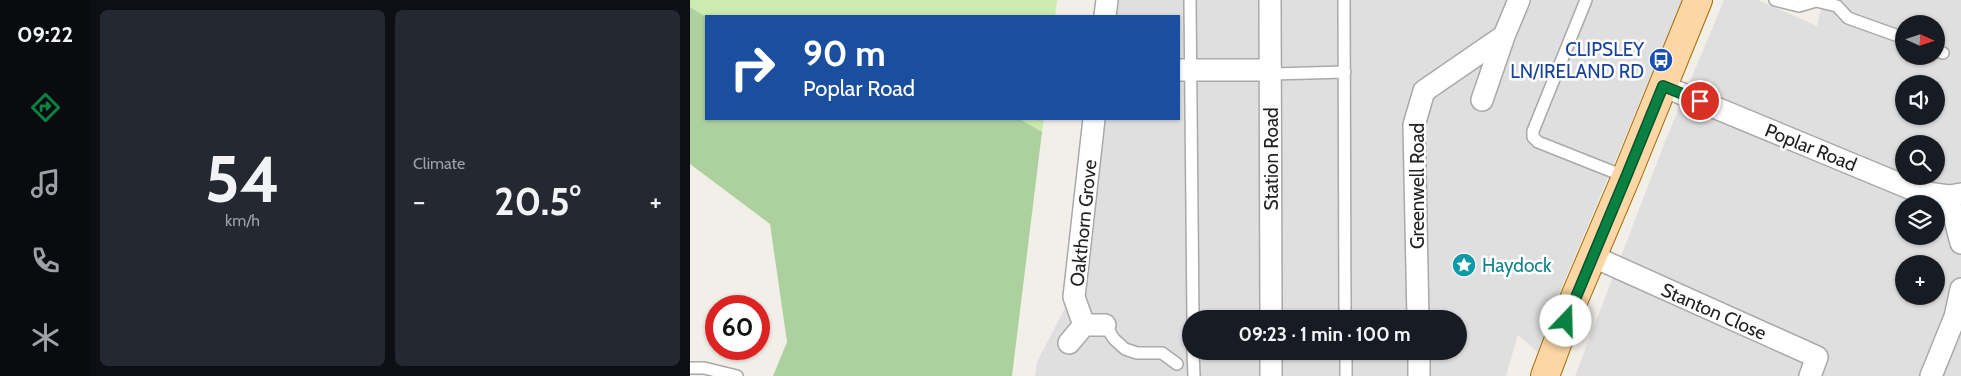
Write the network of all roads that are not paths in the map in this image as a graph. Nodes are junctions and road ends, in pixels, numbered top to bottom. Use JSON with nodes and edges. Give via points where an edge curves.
{"nodes":[{"id":1,"x":1107,"y":0,"type":"edge"},
{"id":2,"x":1190,"y":0,"type":"edge"},
{"id":3,"x":1270,"y":0,"type":"edge"},
{"id":4,"x":1344,"y":0,"type":"edge"},
{"id":5,"x":1519,"y":0,"type":"edge"},
{"id":6,"x":1586,"y":0,"type":"edge"},
{"id":7,"x":1698,"y":0,"type":"edge"},
{"id":8,"x":1775,"y":0,"type":"edge"},
{"id":9,"x":1105,"y":15,"type":"edge"},
{"id":10,"x":1895,"y":35,"type":"edge"},
{"id":11,"x":1504,"y":36,"type":"junction"},
{"id":12,"x":1184,"y":70,"type":"edge"},
{"id":13,"x":1272,"y":72,"type":"junction"},
{"id":14,"x":1345,"y":72,"type":"junction"},
{"id":15,"x":1663,"y":86,"type":"junction"},
{"id":16,"x":1482,"y":100,"type":"dead end"},
{"id":17,"x":1094,"y":120,"type":"edge"},
{"id":18,"x":1626,"y":177,"type":"junction"},
{"id":19,"x":1955,"y":195,"type":"edge"},
{"id":20,"x":1961,"y":243,"type":"edge"},
{"id":21,"x":1592,"y":256,"type":"junction"},
{"id":22,"x":1961,"y":289,"type":"edge"},
{"id":23,"x":1193,"y":310,"type":"edge"},
{"id":24,"x":1271,"y":310,"type":"edge"},
{"id":25,"x":1346,"y":310,"type":"edge"},
{"id":26,"x":1418,"y":310,"type":"edge"},
{"id":27,"x":1084,"y":325,"type":"junction"},
{"id":28,"x":1105,"y":325,"type":"joint"},
{"id":29,"x":1069,"y":343,"type":"dead end"},
{"id":30,"x":1193,"y":360,"type":"edge"},
{"id":31,"x":1271,"y":360,"type":"edge"},
{"id":32,"x":1346,"y":360,"type":"edge"},
{"id":33,"x":1418,"y":360,"type":"edge"},
{"id":34,"x":1177,"y":364,"type":"dead end"},
{"id":35,"x":690,"y":368,"type":"edge"},
{"id":36,"x":737,"y":376,"type":"edge"},
{"id":37,"x":1194,"y":376,"type":"edge"},
{"id":38,"x":1271,"y":376,"type":"edge"},
{"id":39,"x":1346,"y":376,"type":"edge"},
{"id":40,"x":1419,"y":376,"type":"edge"},
{"id":41,"x":1545,"y":376,"type":"edge"},
{"id":42,"x":1810,"y":376,"type":"edge"},
{"id":43,"x":1931,"y":376,"type":"edge"}],
"edges":[{"from":1,"to":9,"type":"street"},
{"from":2,"to":12,"type":"lane"},
{"from":3,"to":13,"type":"street","name":"Station Road"},
{"from":4,"to":14,"type":"lane"},
{"from":5,"to":11,"type":"street"},
{"from":6,"to":18,"type":"lane","via":[[1533,137],[1538,142]]},
{"from":7,"to":15,"type":"main road"},
{"from":8,"to":10,"type":"lane","via":[[1799,6],[1816,1],[1837,6],[1848,18]]},
{"from":11,"to":16,"type":"street"},
{"from":11,"to":26,"type":"street","name":"Greenwell Road","via":[[1424,91],[1414,125]]},
{"from":12,"to":13,"type":"street"},
{"from":12,"to":23,"type":"lane"},
{"from":13,"to":14,"type":"lane"},
{"from":13,"to":24,"type":"street","name":"Station Road"},
{"from":14,"to":25,"type":"lane"},
{"from":15,"to":18,"type":"main road"},
{"from":15,"to":19,"type":"street","name":"Poplar Road","via":[[1919,192]]},
{"from":17,"to":27,"type":"street","name":"Oakthorn Grove","via":[[1074,297]]},
{"from":18,"to":21,"type":"main road"},
{"from":19,"to":20,"type":"street"},
{"from":21,"to":41,"type":"main road"},
{"from":21,"to":42,"type":"street","name":"Stanton Close","via":[[1817,357]]},
{"from":22,"to":43,"type":"street","via":[[1955,317]]},
{"from":27,"to":28,"type":"street"},
{"from":27,"to":29,"type":"street"},
{"from":28,"to":34,"type":"lane","via":[[1125,349],[1162,353]]},
{"from":30,"to":37,"type":"lane"},
{"from":31,"to":38,"type":"street"},
{"from":32,"to":39,"type":"lane"},
{"from":33,"to":40,"type":"street"},
{"from":35,"to":36,"type":"lane"}]}
